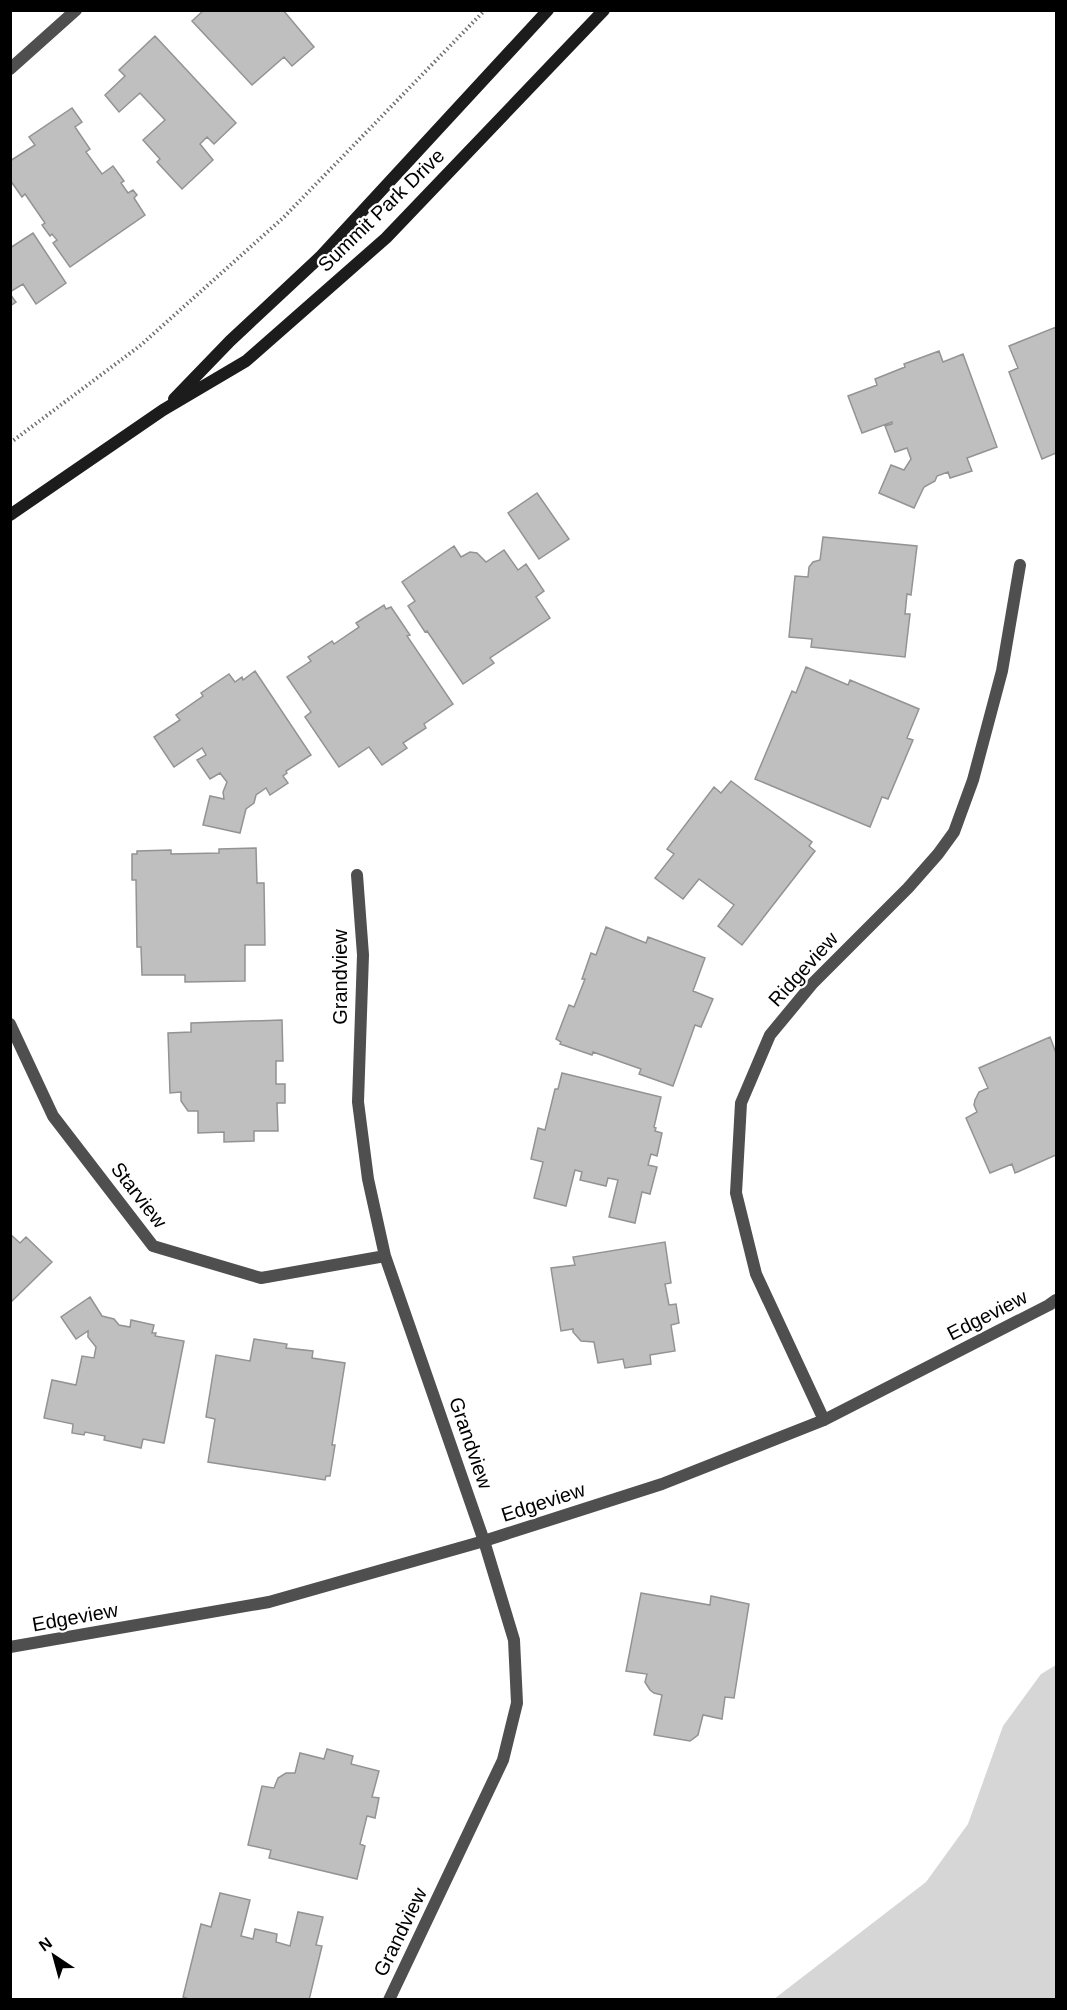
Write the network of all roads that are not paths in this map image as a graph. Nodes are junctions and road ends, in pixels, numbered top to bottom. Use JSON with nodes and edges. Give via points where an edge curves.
{"nodes":[{"id":1,"x":76,"y":10,"type":"edge"},
{"id":2,"x":548,"y":10,"type":"edge"},
{"id":3,"x":604,"y":10,"type":"edge"},
{"id":4,"x":10,"y":69,"type":"edge"},
{"id":5,"x":163,"y":410,"type":"junction"},
{"id":6,"x":10,"y":516,"type":"edge"},
{"id":7,"x":1020,"y":565,"type":"dead end"},
{"id":8,"x":357,"y":875,"type":"dead end"},
{"id":9,"x":10,"y":1024,"type":"edge"},
{"id":10,"x":386,"y":1256,"type":"junction"},
{"id":11,"x":1056,"y":1300,"type":"edge"},
{"id":12,"x":824,"y":1420,"type":"junction"},
{"id":13,"x":484,"y":1541,"type":"junction"},
{"id":14,"x":10,"y":1647,"type":"edge"},
{"id":15,"x":388,"y":2000,"type":"edge"}],
"edges":[{"from":1,"to":4,"type":"street"},
{"from":2,"to":5,"type":"street","name":"Summit Park Drive","via":[[320,257]]},
{"from":3,"to":5,"type":"street","name":"Summit Park Drive","via":[[386,238],[246,361]]},
{"from":5,"to":6,"type":"street","name":"Summit Park Drive"},
{"from":7,"to":12,"type":"street","name":"Ridgeview","via":[[1002,671],[974,780],[954,832],[908,888],[813,983],[770,1035],[741,1103],[736,1193],[756,1274]]},
{"from":8,"to":10,"type":"street","name":"Grandview","via":[[363,955],[358,1102],[368,1179]]},
{"from":9,"to":10,"type":"street","name":"Starview","via":[[53,1116],[153,1246],[261,1278]]},
{"from":10,"to":13,"type":"street","name":"Grandview"},
{"from":11,"to":12,"type":"street","name":"Edgeview"},
{"from":12,"to":13,"type":"street","name":"Edgeview","via":[[662,1484]]},
{"from":13,"to":14,"type":"street","name":"Edgeview","via":[[269,1602]]},
{"from":13,"to":15,"type":"street","name":"Grandview","via":[[514,1640],[518,1703],[503,1760]]}]}
